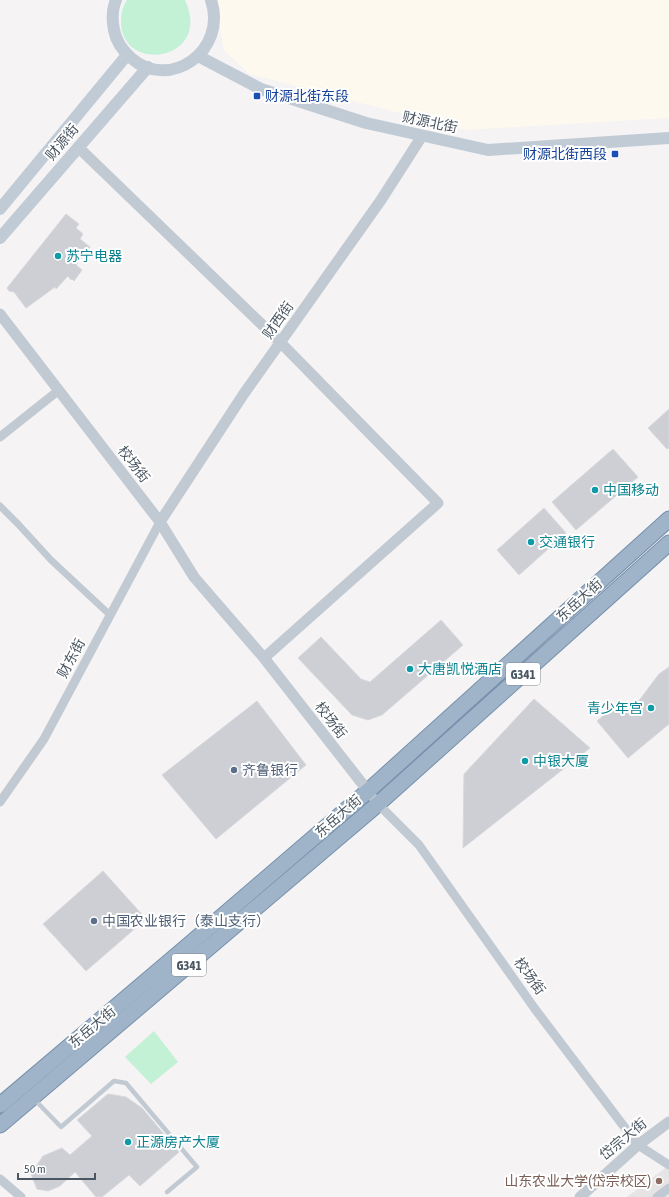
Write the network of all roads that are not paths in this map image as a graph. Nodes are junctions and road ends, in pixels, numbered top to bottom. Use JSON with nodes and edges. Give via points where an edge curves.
{"nodes":[{"id":1,"x":211,"y":0,"type":"edge"},
{"id":2,"x":113,"y":1,"type":"edge"},
{"id":3,"x":128,"y":55,"type":"junction"},
{"id":4,"x":198,"y":56,"type":"junction"},
{"id":5,"x":148,"y":67,"type":"junction"},
{"id":6,"x":422,"y":136,"type":"junction"},
{"id":7,"x":669,"y":138,"type":"edge"},
{"id":8,"x":78,"y":147,"type":"junction"},
{"id":9,"x":0,"y":209,"type":"edge"},
{"id":10,"x":0,"y":238,"type":"edge"},
{"id":11,"x":0,"y":314,"type":"edge"},
{"id":12,"x":280,"y":342,"type":"junction"},
{"id":13,"x":59,"y":390,"type":"junction"},
{"id":14,"x":0,"y":437,"type":"edge"},
{"id":15,"x":0,"y":506,"type":"edge"},
{"id":16,"x":669,"y":519,"type":"edge"},
{"id":17,"x":160,"y":522,"type":"junction"},
{"id":18,"x":669,"y":543,"type":"edge"},
{"id":19,"x":110,"y":615,"type":"junction"},
{"id":20,"x":264,"y":658,"type":"junction"},
{"id":21,"x":368,"y":791,"type":"junction"},
{"id":22,"x":0,"y":802,"type":"edge"},
{"id":23,"x":378,"y":804,"type":"junction"},
{"id":24,"x":33,"y":1097,"type":"junction"},
{"id":25,"x":0,"y":1105,"type":"edge"},
{"id":26,"x":669,"y":1122,"type":"edge"},
{"id":27,"x":0,"y":1126,"type":"edge"},
{"id":28,"x":638,"y":1145,"type":"junction"},
{"id":29,"x":669,"y":1165,"type":"edge"},
{"id":30,"x":0,"y":1178,"type":"edge"},
{"id":31,"x":669,"y":1188,"type":"edge"},
{"id":32,"x":167,"y":1192,"type":"dead end"},
{"id":33,"x":21,"y":1197,"type":"edge"},
{"id":34,"x":580,"y":1197,"type":"edge"},
{"id":35,"x":657,"y":1197,"type":"edge"}],
"edges":[{"from":1,"to":4,"type":"main road","via":[[214,28],[208,43]]},
{"from":2,"to":3,"type":"main road","via":[[112,21],[116,37]]},
{"from":3,"to":5,"type":"main road"},
{"from":3,"to":9,"type":"main road","name":"财源街"},
{"from":4,"to":5,"type":"main road","via":[[184,66],[168,70]]},
{"from":4,"to":6,"type":"main road","name":"财源北街","via":[[261,88],[366,123]]},
{"from":5,"to":8,"type":"main road","name":"财源街"},
{"from":6,"to":7,"type":"main road","name":"财源北街","via":[[488,150]]},
{"from":6,"to":12,"type":"street","name":"财西街","via":[[381,200]]},
{"from":8,"to":10,"type":"main road","name":"财源街"},
{"from":8,"to":12,"type":"street"},
{"from":11,"to":13,"type":"street","name":"校场街"},
{"from":12,"to":17,"type":"street","name":"财西街"},
{"from":12,"to":20,"type":"street","via":[[438,503]]},
{"from":13,"to":14,"type":"street"},
{"from":13,"to":17,"type":"street","name":"校场街"},
{"from":15,"to":19,"type":"street","via":[[51,560]]},
{"from":16,"to":21,"type":"highway","name":"东岳大街","number":"G341"},
{"from":17,"to":19,"type":"street","name":"财东街"},
{"from":17,"to":20,"type":"street","name":"校场街","via":[[194,577]]},
{"from":18,"to":23,"type":"highway","name":"东岳大街","number":"G341"},
{"from":19,"to":22,"type":"street","name":"财东街","via":[[44,739]]},
{"from":20,"to":21,"type":"street","name":"校场街"},
{"from":21,"to":23,"type":"street","name":"校场街"},
{"from":21,"to":25,"type":"highway","name":"东岳大街","number":"G341"},
{"from":23,"to":24,"type":"highway","name":"东岳大街","number":"G341"},
{"from":23,"to":28,"type":"street","name":"校场街","via":[[418,845],[535,1009]]},
{"from":24,"to":27,"type":"highway","name":"东岳大街","number":"G341"},
{"from":24,"to":32,"type":"lane","via":[[61,1127],[114,1081],[126,1083],[197,1167]]},
{"from":26,"to":28,"type":"street","name":"岱宗大街"},
{"from":28,"to":29,"type":"street"},
{"from":28,"to":34,"type":"street","name":"岱宗大街"},
{"from":30,"to":33,"type":"street"},
{"from":31,"to":35,"type":"street"}]}
